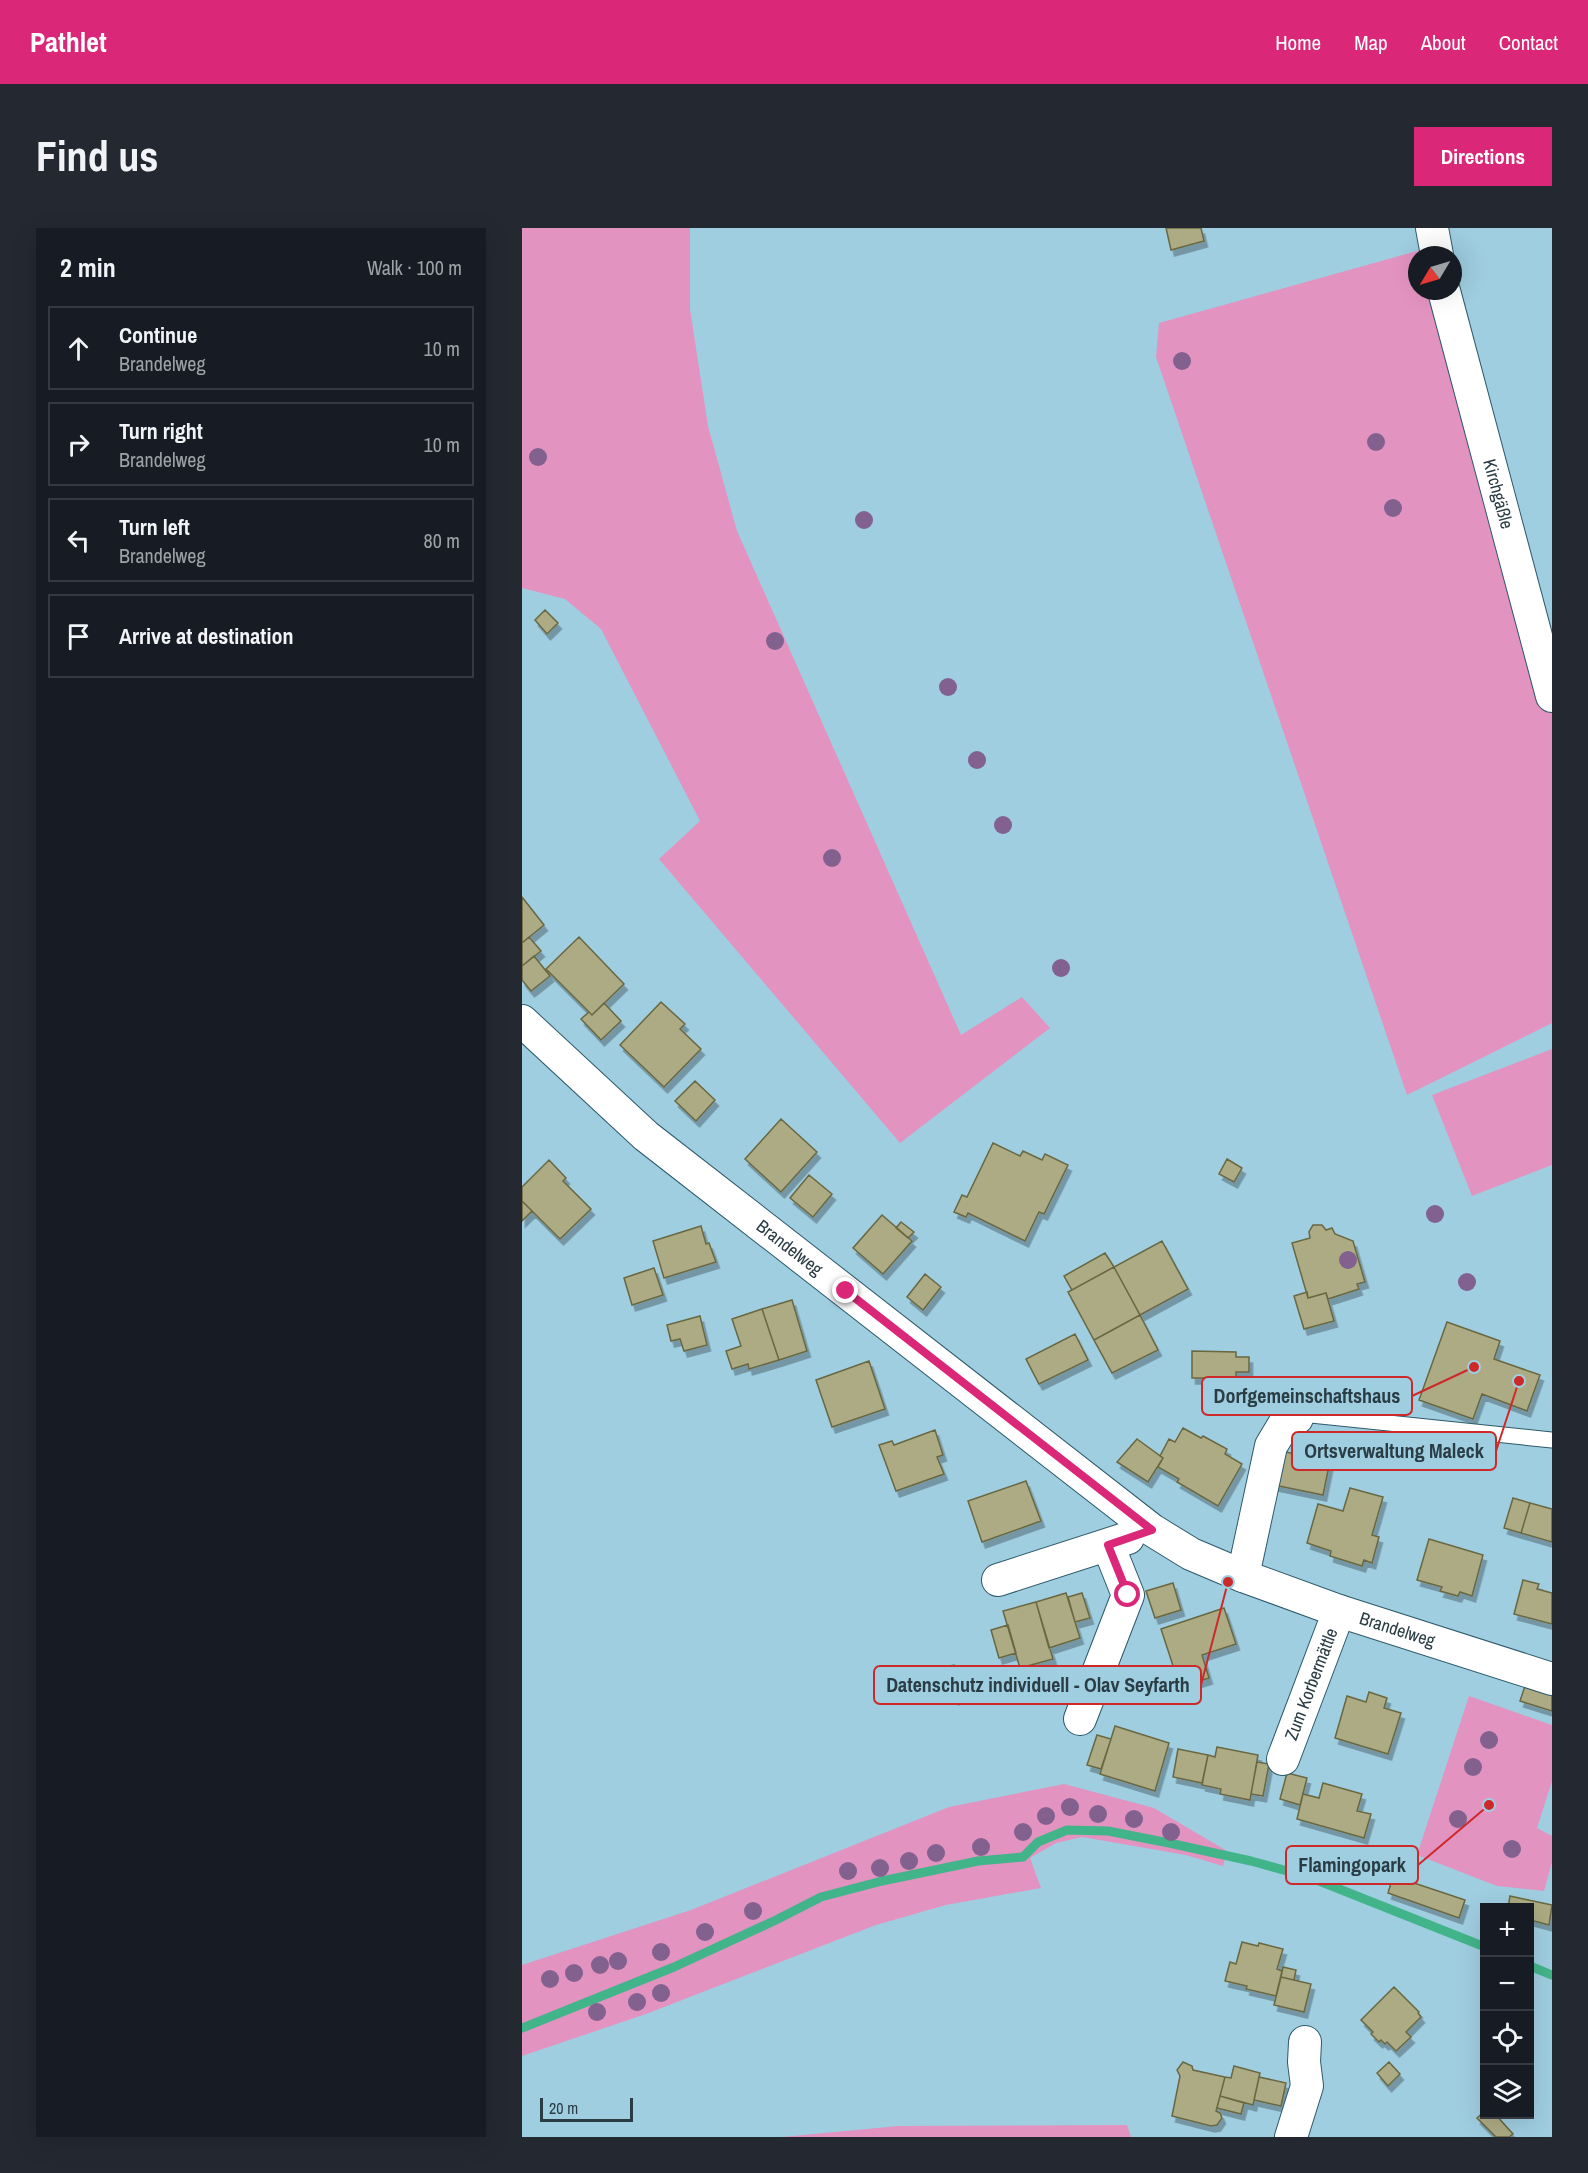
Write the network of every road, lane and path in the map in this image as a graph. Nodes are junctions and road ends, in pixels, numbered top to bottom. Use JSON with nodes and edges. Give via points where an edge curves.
{"nodes":[{"id":1,"x":1431,"y":228,"type":"edge"},
{"id":2,"x":1435,"y":246,"type":"edge"},
{"id":3,"x":1446,"y":300,"type":"edge"},
{"id":4,"x":1552,"y":696,"type":"edge"},
{"id":5,"x":522,"y":1021,"type":"edge"},
{"id":6,"x":1297,"y":1418,"type":"joint"},
{"id":7,"x":1552,"y":1440,"type":"edge"},
{"id":8,"x":1152,"y":1530,"type":"junction"},
{"id":9,"x":1108,"y":1545,"type":"junction"},
{"id":10,"x":1243,"y":1576,"type":"junction"},
{"id":11,"x":998,"y":1580,"type":"dead end"},
{"id":12,"x":1339,"y":1611,"type":"junction"},
{"id":13,"x":1552,"y":1678,"type":"edge"},
{"id":14,"x":1080,"y":1719,"type":"dead end"},
{"id":15,"x":1283,"y":1759,"type":"dead end"},
{"id":16,"x":1305,"y":2042,"type":"dead end"},
{"id":17,"x":1291,"y":2137,"type":"edge"}],
"edges":[{"from":1,"to":2,"type":"street"},
{"from":3,"to":4,"type":"street","name":"Kirchgäßle"},
{"from":5,"to":8,"type":"street","name":"Brandelweg","via":[[646,1136]]},
{"from":6,"to":7,"type":"lane","via":[[1311,1415]]},
{"from":6,"to":10,"type":"street","via":[[1283,1426],[1271,1446]]},
{"from":8,"to":9,"type":"street"},
{"from":8,"to":10,"type":"street","name":"Brandelweg","via":[[1191,1554]]},
{"from":9,"to":11,"type":"street"},
{"from":9,"to":14,"type":"street","via":[[1128,1595]]},
{"from":10,"to":12,"type":"street","name":"Brandelweg"},
{"from":12,"to":13,"type":"street","name":"Brandelweg"},
{"from":12,"to":15,"type":"street","name":"Zum Korbermättle"},
{"from":16,"to":17,"type":"street","via":[[1307,2086]]}]}
